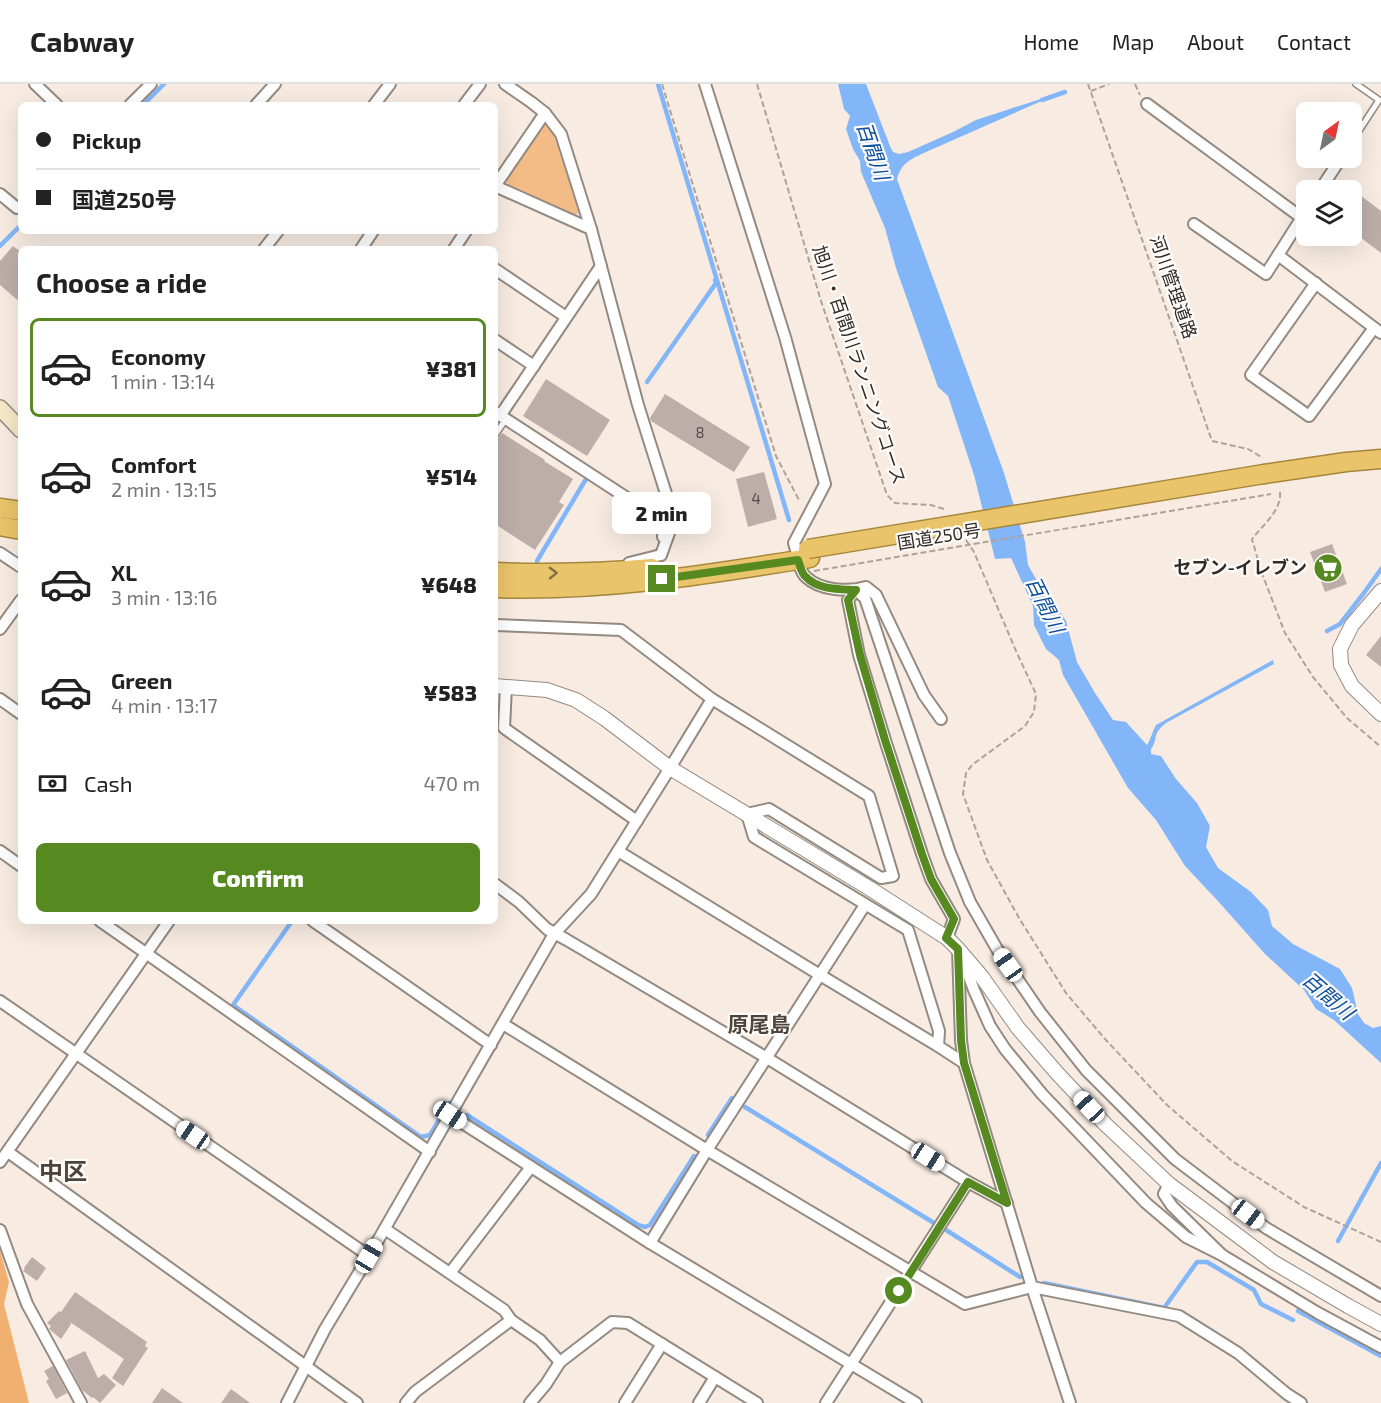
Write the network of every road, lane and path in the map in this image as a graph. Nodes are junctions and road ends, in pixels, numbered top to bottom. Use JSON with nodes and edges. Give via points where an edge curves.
{"nodes":[{"id":1,"x":35,"y":84,"type":"edge"},
{"id":2,"x":151,"y":84,"type":"edge"},
{"id":3,"x":275,"y":84,"type":"edge"},
{"id":4,"x":390,"y":84,"type":"edge"},
{"id":5,"x":480,"y":84,"type":"edge"},
{"id":6,"x":505,"y":84,"type":"edge"},
{"id":7,"x":662,"y":84,"type":"edge"},
{"id":8,"x":705,"y":84,"type":"edge"},
{"id":9,"x":757,"y":84,"type":"edge"},
{"id":10,"x":1088,"y":84,"type":"edge"},
{"id":11,"x":1109,"y":84,"type":"edge"},
{"id":12,"x":1356,"y":84,"type":"edge"},
{"id":13,"x":1091,"y":91,"type":"junction"},
{"id":14,"x":54,"y":102,"type":"edge"},
{"id":15,"x":133,"y":102,"type":"edge"},
{"id":16,"x":259,"y":102,"type":"edge"},
{"id":17,"x":376,"y":102,"type":"edge"},
{"id":18,"x":466,"y":102,"type":"edge"},
{"id":19,"x":1147,"y":104,"type":"dead end"},
{"id":20,"x":545,"y":113,"type":"junction"},
{"id":21,"x":1362,"y":126,"type":"edge"},
{"id":22,"x":498,"y":182,"type":"edge"},
{"id":23,"x":498,"y":187,"type":"edge"},
{"id":24,"x":0,"y":194,"type":"edge"},
{"id":25,"x":18,"y":208,"type":"edge"},
{"id":26,"x":1296,"y":208,"type":"edge"},
{"id":27,"x":1194,"y":224,"type":"dead end"},
{"id":28,"x":1296,"y":227,"type":"edge"},
{"id":29,"x":591,"y":228,"type":"junction"},
{"id":30,"x":276,"y":234,"type":"edge"},
{"id":31,"x":266,"y":246,"type":"edge"},
{"id":32,"x":1278,"y":255,"type":"junction"},
{"id":33,"x":601,"y":266,"type":"junction"},
{"id":34,"x":498,"y":271,"type":"edge"},
{"id":35,"x":1316,"y":284,"type":"junction"},
{"id":36,"x":566,"y":317,"type":"junction"},
{"id":37,"x":1377,"y":330,"type":"edge"},
{"id":38,"x":498,"y":342,"type":"edge"},
{"id":39,"x":534,"y":366,"type":"junction"},
{"id":40,"x":0,"y":408,"type":"edge"},
{"id":41,"x":500,"y":416,"type":"edge"},
{"id":42,"x":18,"y":427,"type":"edge"},
{"id":43,"x":1381,"y":459,"type":"edge"},
{"id":44,"x":1381,"y":470,"type":"edge"},
{"id":45,"x":1269,"y":480,"type":"junction"},
{"id":46,"x":0,"y":508,"type":"edge"},
{"id":47,"x":18,"y":511,"type":"edge"},
{"id":48,"x":808,"y":516,"type":"junction"},
{"id":49,"x":952,"y":518,"type":"dead end"},
{"id":50,"x":0,"y":526,"type":"edge"},
{"id":51,"x":18,"y":529,"type":"edge"},
{"id":52,"x":963,"y":535,"type":"dead end"},
{"id":53,"x":0,"y":553,"type":"edge"},
{"id":54,"x":661,"y":555,"type":"junction"},
{"id":55,"x":805,"y":557,"type":"junction"},
{"id":56,"x":18,"y":565,"type":"edge"},
{"id":57,"x":618,"y":571,"type":"junction"},
{"id":58,"x":498,"y":572,"type":"edge"},
{"id":59,"x":498,"y":588,"type":"edge"},
{"id":60,"x":856,"y":590,"type":"junction"},
{"id":61,"x":1381,"y":591,"type":"edge"},
{"id":62,"x":18,"y":604,"type":"edge"},
{"id":63,"x":498,"y":625,"type":"edge"},
{"id":64,"x":0,"y":630,"type":"edge"},
{"id":65,"x":501,"y":686,"type":"edge"},
{"id":66,"x":0,"y":699,"type":"edge"},
{"id":67,"x":712,"y":699,"type":"junction"},
{"id":68,"x":18,"y":712,"type":"edge"},
{"id":69,"x":1381,"y":714,"type":"edge"},
{"id":70,"x":941,"y":719,"type":"dead end"},
{"id":71,"x":1381,"y":747,"type":"edge"},
{"id":72,"x":670,"y":768,"type":"junction"},
{"id":73,"x":747,"y":814,"type":"junction"},
{"id":74,"x":637,"y":821,"type":"junction"},
{"id":75,"x":0,"y":851,"type":"edge"},
{"id":76,"x":618,"y":851,"type":"junction"},
{"id":77,"x":18,"y":864,"type":"edge"},
{"id":78,"x":498,"y":886,"type":"edge"},
{"id":79,"x":865,"y":905,"type":"junction"},
{"id":80,"x":104,"y":924,"type":"edge"},
{"id":81,"x":166,"y":924,"type":"edge"},
{"id":82,"x":317,"y":924,"type":"edge"},
{"id":83,"x":554,"y":934,"type":"junction"},
{"id":84,"x":946,"y":938,"type":"junction"},
{"id":85,"x":958,"y":949,"type":"junction"},
{"id":86,"x":146,"y":953,"type":"junction"},
{"id":87,"x":820,"y":975,"type":"junction"},
{"id":88,"x":0,"y":1001,"type":"edge"},
{"id":89,"x":503,"y":1024,"type":"junction"},
{"id":90,"x":491,"y":1045,"type":"junction"},
{"id":91,"x":938,"y":1046,"type":"junction"},
{"id":92,"x":75,"y":1054,"type":"junction"},
{"id":93,"x":767,"y":1058,"type":"junction"},
{"id":94,"x":964,"y":1063,"type":"junction"},
{"id":95,"x":450,"y":1115,"type":"junction"},
{"id":96,"x":707,"y":1150,"type":"junction"},
{"id":97,"x":8,"y":1152,"type":"junction"},
{"id":98,"x":430,"y":1152,"type":"junction"},
{"id":99,"x":0,"y":1162,"type":"edge"},
{"id":100,"x":531,"y":1167,"type":"junction"},
{"id":101,"x":968,"y":1182,"type":"junction"},
{"id":102,"x":1169,"y":1184,"type":"junction"},
{"id":103,"x":1007,"y":1203,"type":"junction"},
{"id":104,"x":385,"y":1229,"type":"junction"},
{"id":105,"x":0,"y":1230,"type":"edge"},
{"id":106,"x":1381,"y":1242,"type":"edge"},
{"id":107,"x":650,"y":1243,"type":"junction"},
{"id":108,"x":1222,"y":1255,"type":"junction"},
{"id":109,"x":369,"y":1256,"type":"junction"},
{"id":110,"x":911,"y":1272,"type":"junction"},
{"id":111,"x":450,"y":1273,"type":"junction"},
{"id":112,"x":1032,"y":1287,"type":"junction"},
{"id":113,"x":1381,"y":1296,"type":"edge"},
{"id":114,"x":512,"y":1320,"type":"junction"},
{"id":115,"x":1381,"y":1324,"type":"edge"},
{"id":116,"x":662,"y":1344,"type":"junction"},
{"id":117,"x":1381,"y":1347,"type":"edge"},
{"id":118,"x":560,"y":1362,"type":"junction"},
{"id":119,"x":852,"y":1365,"type":"junction"},
{"id":120,"x":306,"y":1367,"type":"junction"},
{"id":121,"x":716,"y":1377,"type":"junction"},
{"id":122,"x":81,"y":1403,"type":"edge"},
{"id":123,"x":287,"y":1403,"type":"edge"},
{"id":124,"x":357,"y":1403,"type":"edge"},
{"id":125,"x":406,"y":1403,"type":"edge"},
{"id":126,"x":530,"y":1403,"type":"edge"},
{"id":127,"x":625,"y":1403,"type":"edge"},
{"id":128,"x":699,"y":1403,"type":"edge"},
{"id":129,"x":757,"y":1403,"type":"edge"},
{"id":130,"x":826,"y":1403,"type":"edge"},
{"id":131,"x":916,"y":1403,"type":"edge"},
{"id":132,"x":1070,"y":1403,"type":"edge"},
{"id":133,"x":1301,"y":1403,"type":"edge"}],
"edges":[{"from":1,"to":14,"type":"street"},
{"from":2,"to":15,"type":"street"},
{"from":3,"to":16,"type":"street"},
{"from":4,"to":17,"type":"street"},
{"from":5,"to":18,"type":"street"},
{"from":6,"to":20,"type":"street"},
{"from":7,"to":48,"type":"path","via":[[776,456]]},
{"from":8,"to":48,"type":"street","via":[[785,337],[825,484]]},
{"from":9,"to":49,"type":"path","name":"旭川・百間川ランニングコース","via":[[821,302],[887,495],[895,503],[946,509]]},
{"from":10,"to":13,"type":"path","name":"河川管理道路"},
{"from":11,"to":13,"type":"path"},
{"from":12,"to":21,"type":"lane","via":[[1379,100]]},
{"from":13,"to":45,"type":"path","name":"河川管理道路","via":[[1212,441],[1248,449]]},
{"from":19,"to":26,"type":"street"},
{"from":20,"to":22,"type":"street"},
{"from":20,"to":29,"type":"street","via":[[561,134]]},
{"from":23,"to":29,"type":"street"},
{"from":24,"to":25,"type":"street"},
{"from":27,"to":32,"type":"street","via":[[1266,274]]},
{"from":28,"to":32,"type":"street"},
{"from":29,"to":33,"type":"street"},
{"from":30,"to":31,"type":"street"},
{"from":32,"to":35,"type":"street"},
{"from":33,"to":36,"type":"street"},
{"from":33,"to":54,"type":"street","via":[[674,519]]},
{"from":34,"to":36,"type":"street"},
{"from":35,"to":37,"type":"street"},
{"from":35,"to":37,"type":"street","via":[[1251,375],[1309,416]]},
{"from":36,"to":39,"type":"street"},
{"from":38,"to":39,"type":"street"},
{"from":39,"to":41,"type":"street"},
{"from":40,"to":42,"type":"main road"},
{"from":41,"to":54,"type":"street","via":[[664,524]]},
{"from":43,"to":45,"type":"highway","name":"国道250号","via":[[1346,462]]},
{"from":44,"to":45,"type":"highway","name":"国道250号"},
{"from":45,"to":55,"type":"highway","name":"国道250号","bridge":true},
{"from":45,"to":55,"type":"path","bridge":true},
{"from":45,"to":71,"type":"path","via":[[1281,500],[1252,539],[1285,633],[1312,677],[1347,718]]},
{"from":46,"to":47,"type":"highway"},
{"from":48,"to":55,"type":"street","via":[[794,543]]},
{"from":50,"to":51,"type":"highway"},
{"from":52,"to":106,"type":"path","via":[[1036,694],[1034,712],[1025,726],[972,765],[966,773],[963,794],[987,860],[1018,918],[1066,993],[1167,1105],[1232,1161],[1304,1207]]},
{"from":53,"to":56,"type":"street"},
{"from":54,"to":57,"type":"street","via":[[629,563]]},
{"from":55,"to":57,"type":"highway","name":"国道250号"},
{"from":55,"to":59,"type":"highway","name":"国道250号","via":[[619,584]]},
{"from":55,"to":60,"type":"street","via":[[805,577],[817,585]]},
{"from":58,"to":57,"type":"highway","name":"国道250号","one_way":true},
{"from":60,"to":70,"type":"street","via":[[866,587],[876,595],[924,695]]},
{"from":60,"to":84,"type":"street","via":[[848,600],[885,740],[931,879],[954,919]]},
{"from":60,"to":113,"type":"street","via":[[866,598],[950,853],[970,902],[1040,1012],[1086,1070],[1175,1159],[1266,1228]]},
{"from":61,"to":69,"type":"street","via":[[1352,625],[1340,649],[1341,665],[1352,686]]},
{"from":62,"to":64,"type":"street"},
{"from":63,"to":67,"type":"street","via":[[621,630]]},
{"from":65,"to":72,"type":"street","via":[[547,690],[576,700]]},
{"from":65,"to":74,"type":"street","via":[[504,728]]},
{"from":66,"to":68,"type":"street"},
{"from":67,"to":72,"type":"street"},
{"from":67,"to":73,"type":"street","via":[[869,796],[893,876],[881,878],[769,809]]},
{"from":72,"to":73,"type":"street"},
{"from":72,"to":74,"type":"street"},
{"from":73,"to":79,"type":"street","via":[[754,837]]},
{"from":73,"to":84,"type":"street"},
{"from":74,"to":76,"type":"street"},
{"from":75,"to":77,"type":"street"},
{"from":76,"to":83,"type":"street","via":[[591,894]]},
{"from":76,"to":87,"type":"street"},
{"from":78,"to":83,"type":"street"},
{"from":79,"to":87,"type":"street"},
{"from":79,"to":91,"type":"street","via":[[908,930],[939,1031]]},
{"from":80,"to":86,"type":"street"},
{"from":81,"to":86,"type":"street"},
{"from":82,"to":90,"type":"street"},
{"from":83,"to":89,"type":"street"},
{"from":83,"to":93,"type":"street"},
{"from":84,"to":85,"type":"street"},
{"from":85,"to":94,"type":"street"},
{"from":85,"to":102,"type":"street","via":[[1058,1073]]},
{"from":85,"to":108,"type":"street","via":[[990,1026],[1042,1094],[1146,1203],[1186,1237]]},
{"from":86,"to":92,"type":"street"},
{"from":86,"to":98,"type":"street"},
{"from":87,"to":91,"type":"street"},
{"from":87,"to":93,"type":"street"},
{"from":88,"to":92,"type":"street"},
{"from":89,"to":90,"type":"street"},
{"from":89,"to":96,"type":"street"},
{"from":90,"to":95,"type":"street"},
{"from":91,"to":94,"type":"street"},
{"from":92,"to":97,"type":"street"},
{"from":92,"to":109,"type":"street"},
{"from":93,"to":96,"type":"street"},
{"from":93,"to":101,"type":"street"},
{"from":94,"to":103,"type":"street"},
{"from":95,"to":98,"type":"street"},
{"from":95,"to":100,"type":"street"},
{"from":96,"to":107,"type":"street"},
{"from":96,"to":110,"type":"street"},
{"from":97,"to":99,"type":"street"},
{"from":97,"to":120,"type":"street"},
{"from":98,"to":104,"type":"street"},
{"from":100,"to":107,"type":"street"},
{"from":100,"to":111,"type":"street"},
{"from":101,"to":103,"type":"street"},
{"from":101,"to":110,"type":"street"},
{"from":102,"to":108,"type":"street","via":[[1164,1194],[1172,1206]]},
{"from":102,"to":115,"type":"street","via":[[1273,1262]]},
{"from":103,"to":112,"type":"street"},
{"from":104,"to":109,"type":"street"},
{"from":104,"to":111,"type":"street"},
{"from":105,"to":122,"type":"street","via":[[27,1304]]},
{"from":107,"to":119,"type":"street"},
{"from":108,"to":117,"type":"street"},
{"from":109,"to":120,"type":"street"},
{"from":110,"to":112,"type":"street","via":[[965,1304]]},
{"from":110,"to":119,"type":"street"},
{"from":111,"to":114,"type":"street","via":[[504,1310]]},
{"from":112,"to":132,"type":"street"},
{"from":112,"to":133,"type":"street","via":[[1179,1316],[1238,1353]]},
{"from":114,"to":118,"type":"street","via":[[540,1340]]},
{"from":114,"to":125,"type":"street","via":[[415,1392]]},
{"from":116,"to":118,"type":"street","via":[[628,1323],[612,1322]]},
{"from":116,"to":121,"type":"street"},
{"from":116,"to":127,"type":"street"},
{"from":118,"to":126,"type":"street"},
{"from":119,"to":130,"type":"street"},
{"from":119,"to":131,"type":"street"},
{"from":120,"to":123,"type":"street"},
{"from":120,"to":124,"type":"street"},
{"from":121,"to":128,"type":"street"},
{"from":121,"to":129,"type":"street"}]}
